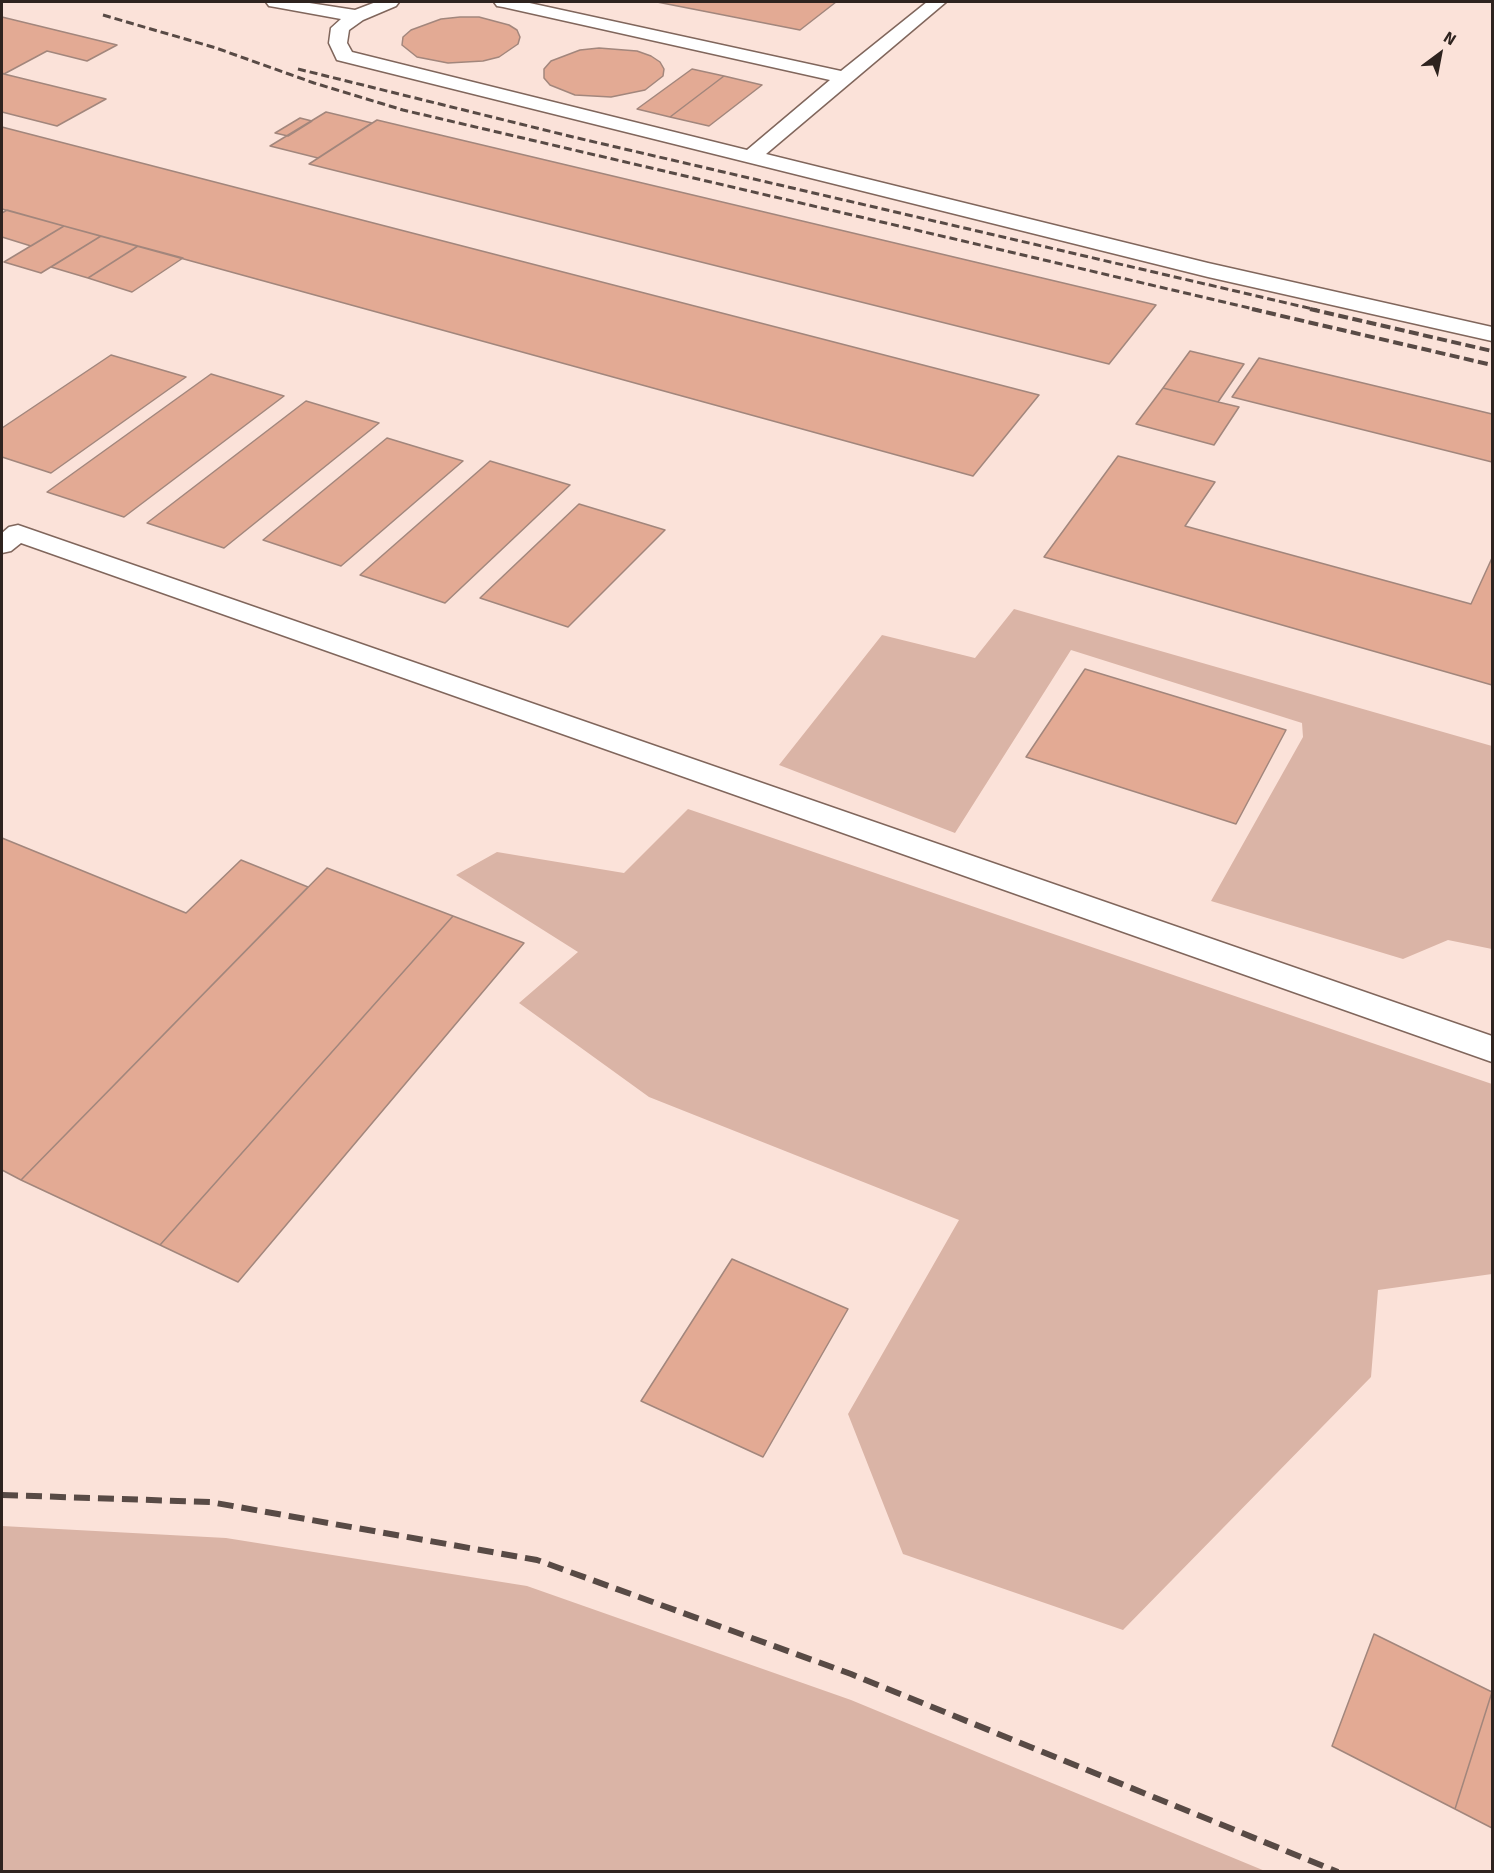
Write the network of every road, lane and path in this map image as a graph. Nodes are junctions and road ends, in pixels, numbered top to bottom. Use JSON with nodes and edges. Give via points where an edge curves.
{"nodes":[{"id":1,"x":275,"y":2,"type":"edge"},
{"id":2,"x":390,"y":2,"type":"edge"},
{"id":3,"x":502,"y":2,"type":"edge"},
{"id":4,"x":937,"y":2,"type":"edge"},
{"id":5,"x":357,"y":16,"type":"junction"},
{"id":6,"x":845,"y":78,"type":"junction"},
{"id":7,"x":751,"y":157,"type":"junction"},
{"id":8,"x":1492,"y":334,"type":"edge"},
{"id":9,"x":7,"y":535,"type":"edge"},
{"id":10,"x":1492,"y":1049,"type":"edge"}],
"edges":[{"from":1,"to":5,"type":"lane"},
{"from":2,"to":5,"type":"lane"},
{"from":3,"to":6,"type":"lane"},
{"from":4,"to":6,"type":"lane"},
{"from":5,"to":7,"type":"lane","via":[[340,28],[338,43],[344,56]]},
{"from":6,"to":7,"type":"lane"},
{"from":7,"to":8,"type":"lane","via":[[1208,270]]},
{"from":9,"to":10,"type":"lane"}]}
